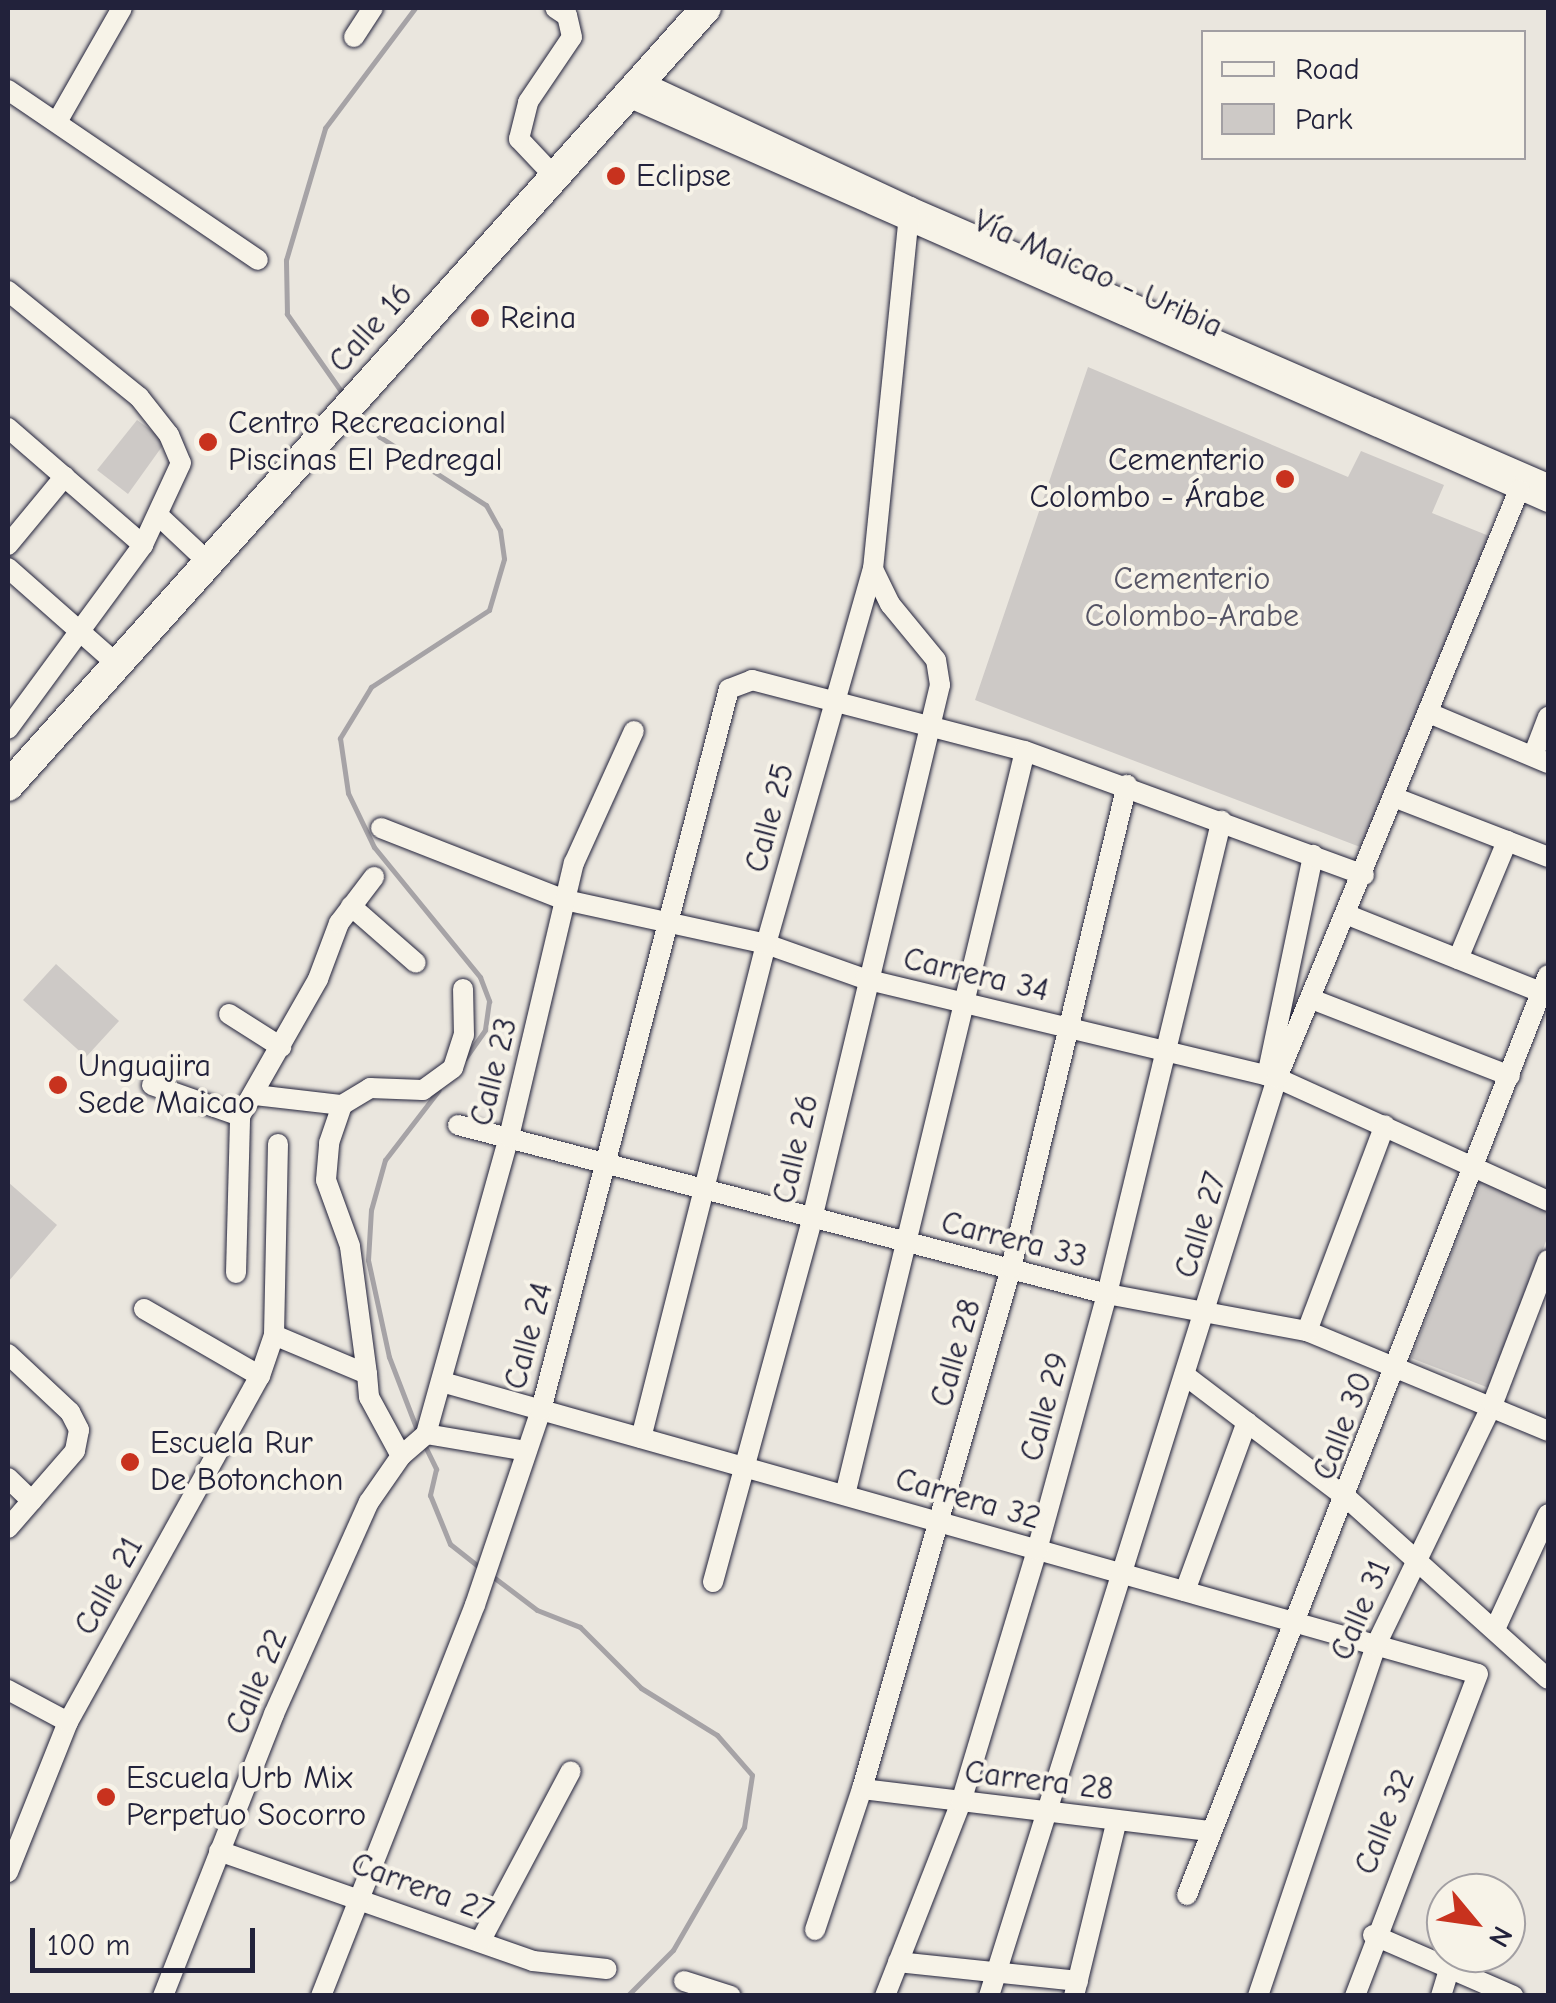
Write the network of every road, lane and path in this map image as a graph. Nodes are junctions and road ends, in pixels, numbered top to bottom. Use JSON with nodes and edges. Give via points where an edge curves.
{"nodes":[{"id":1,"x":122,"y":8,"type":"edge"},
{"id":2,"x":372,"y":8,"type":"edge"},
{"id":3,"x":555,"y":8,"type":"edge"},
{"id":4,"x":706,"y":8,"type":"edge"},
{"id":5,"x":354,"y":37,"type":"dead end"},
{"id":6,"x":633,"y":89,"type":"junction"},
{"id":7,"x":8,"y":90,"type":"edge"},
{"id":8,"x":58,"y":122,"type":"junction"},
{"id":9,"x":554,"y":176,"type":"junction"},
{"id":10,"x":908,"y":215,"type":"junction"},
{"id":11,"x":258,"y":260,"type":"dead end"},
{"id":12,"x":11,"y":301,"type":"edge"},
{"id":13,"x":8,"y":428,"type":"edge"},
{"id":14,"x":64,"y":476,"type":"junction"},
{"id":15,"x":1548,"y":484,"type":"edge"},
{"id":16,"x":1520,"y":490,"type":"junction"},
{"id":17,"x":1548,"y":502,"type":"edge"},
{"id":18,"x":159,"y":516,"type":"junction"},
{"id":19,"x":8,"y":545,"type":"edge"},
{"id":20,"x":143,"y":545,"type":"junction"},
{"id":21,"x":208,"y":562,"type":"junction"},
{"id":22,"x":8,"y":568,"type":"edge"},
{"id":23,"x":873,"y":569,"type":"junction"},
{"id":24,"x":82,"y":631,"type":"junction"},
{"id":25,"x":117,"y":664,"type":"junction"},
{"id":26,"x":833,"y":701,"type":"junction"},
{"id":27,"x":1429,"y":712,"type":"junction"},
{"id":28,"x":1548,"y":717,"type":"edge"},
{"id":29,"x":928,"y":727,"type":"junction"},
{"id":30,"x":8,"y":729,"type":"edge"},
{"id":31,"x":634,"y":732,"type":"dead end"},
{"id":32,"x":1026,"y":751,"type":"junction"},
{"id":33,"x":1541,"y":760,"type":"edge"},
{"id":34,"x":10,"y":778,"type":"edge"},
{"id":35,"x":1127,"y":785,"type":"junction"},
{"id":36,"x":1396,"y":798,"type":"junction"},
{"id":37,"x":1221,"y":821,"type":"junction"},
{"id":38,"x":382,"y":828,"type":"dead end"},
{"id":39,"x":1506,"y":841,"type":"junction"},
{"id":40,"x":1314,"y":855,"type":"junction"},
{"id":41,"x":1548,"y":857,"type":"edge"},
{"id":42,"x":1364,"y":875,"type":"junction"},
{"id":43,"x":374,"y":877,"type":"dead end"},
{"id":44,"x":566,"y":900,"type":"junction"},
{"id":45,"x":351,"y":906,"type":"junction"},
{"id":46,"x":1348,"y":915,"type":"junction"},
{"id":47,"x":665,"y":918,"type":"junction"},
{"id":48,"x":766,"y":944,"type":"junction"},
{"id":49,"x":1458,"y":959,"type":"junction"},
{"id":50,"x":416,"y":963,"type":"dead end"},
{"id":51,"x":865,"y":979,"type":"junction"},
{"id":52,"x":1546,"y":988,"type":"edge"},
{"id":53,"x":463,"y":989,"type":"dead end"},
{"id":54,"x":1314,"y":1000,"type":"junction"},
{"id":55,"x":964,"y":1004,"type":"junction"},
{"id":56,"x":229,"y":1014,"type":"dead end"},
{"id":57,"x":1069,"y":1028,"type":"junction"},
{"id":58,"x":281,"y":1047,"type":"junction"},
{"id":59,"x":1164,"y":1051,"type":"junction"},
{"id":60,"x":1510,"y":1076,"type":"junction"},
{"id":61,"x":1272,"y":1077,"type":"junction"},
{"id":62,"x":152,"y":1085,"type":"dead end"},
{"id":63,"x":256,"y":1095,"type":"junction"},
{"id":64,"x":342,"y":1105,"type":"junction"},
{"id":65,"x":240,"y":1116,"type":"junction"},
{"id":66,"x":458,"y":1125,"type":"dead end"},
{"id":67,"x":1386,"y":1126,"type":"junction"},
{"id":68,"x":509,"y":1137,"type":"junction"},
{"id":69,"x":278,"y":1144,"type":"dead end"},
{"id":70,"x":605,"y":1162,"type":"junction"},
{"id":71,"x":1474,"y":1168,"type":"junction"},
{"id":72,"x":703,"y":1194,"type":"junction"},
{"id":73,"x":1548,"y":1202,"type":"edge"},
{"id":74,"x":812,"y":1218,"type":"junction"},
{"id":75,"x":906,"y":1245,"type":"junction"},
{"id":76,"x":1548,"y":1260,"type":"edge"},
{"id":77,"x":1011,"y":1268,"type":"junction"},
{"id":78,"x":236,"y":1273,"type":"dead end"},
{"id":79,"x":1107,"y":1294,"type":"junction"},
{"id":80,"x":144,"y":1308,"type":"dead end"},
{"id":81,"x":1207,"y":1310,"type":"junction"},
{"id":82,"x":1307,"y":1331,"type":"junction"},
{"id":83,"x":274,"y":1335,"type":"junction"},
{"id":84,"x":8,"y":1354,"type":"edge"},
{"id":85,"x":1399,"y":1365,"type":"junction"},
{"id":86,"x":368,"y":1374,"type":"junction"},
{"id":87,"x":260,"y":1376,"type":"junction"},
{"id":88,"x":1186,"y":1376,"type":"junction"},
{"id":89,"x":442,"y":1382,"type":"junction"},
{"id":90,"x":1493,"y":1403,"type":"junction"},
{"id":91,"x":541,"y":1410,"type":"junction"},
{"id":92,"x":1247,"y":1422,"type":"junction"},
{"id":93,"x":1548,"y":1431,"type":"edge"},
{"id":94,"x":426,"y":1434,"type":"junction"},
{"id":95,"x":641,"y":1438,"type":"junction"},
{"id":96,"x":528,"y":1451,"type":"junction"},
{"id":97,"x":400,"y":1456,"type":"junction"},
{"id":98,"x":744,"y":1470,"type":"junction"},
{"id":99,"x":8,"y":1478,"type":"edge"},
{"id":100,"x":845,"y":1495,"type":"junction"},
{"id":101,"x":1347,"y":1498,"type":"junction"},
{"id":102,"x":32,"y":1501,"type":"junction"},
{"id":103,"x":1548,"y":1514,"type":"edge"},
{"id":104,"x":940,"y":1522,"type":"junction"},
{"id":105,"x":8,"y":1528,"type":"edge"},
{"id":106,"x":1036,"y":1550,"type":"junction"},
{"id":107,"x":1417,"y":1556,"type":"junction"},
{"id":108,"x":1124,"y":1574,"type":"junction"},
{"id":109,"x":713,"y":1582,"type":"dead end"},
{"id":110,"x":1185,"y":1591,"type":"junction"},
{"id":111,"x":1293,"y":1620,"type":"junction"},
{"id":112,"x":1496,"y":1627,"type":"junction"},
{"id":113,"x":1376,"y":1645,"type":"junction"},
{"id":114,"x":1478,"y":1674,"type":"joint"},
{"id":115,"x":1548,"y":1678,"type":"edge"},
{"id":116,"x":8,"y":1690,"type":"edge"},
{"id":117,"x":68,"y":1722,"type":"junction"},
{"id":118,"x":572,"y":1771,"type":"dead end"},
{"id":119,"x":862,"y":1789,"type":"junction"},
{"id":120,"x":961,"y":1802,"type":"junction"},
{"id":121,"x":1046,"y":1811,"type":"junction"},
{"id":122,"x":1118,"y":1820,"type":"junction"},
{"id":123,"x":1208,"y":1831,"type":"junction"},
{"id":124,"x":218,"y":1852,"type":"junction"},
{"id":125,"x":8,"y":1872,"type":"edge"},
{"id":126,"x":1187,"y":1895,"type":"dead end"},
{"id":127,"x":360,"y":1896,"type":"junction"},
{"id":128,"x":815,"y":1930,"type":"dead end"},
{"id":129,"x":1373,"y":1935,"type":"junction"},
{"id":130,"x":482,"y":1940,"type":"junction"},
{"id":131,"x":1426,"y":1959,"type":"edge"},
{"id":132,"x":898,"y":1962,"type":"junction"},
{"id":133,"x":607,"y":1969,"type":"dead end"},
{"id":134,"x":995,"y":1969,"type":"junction"},
{"id":135,"x":1456,"y":1973,"type":"edge"},
{"id":136,"x":684,"y":1981,"type":"dead end"},
{"id":137,"x":1076,"y":1988,"type":"edge"},
{"id":138,"x":164,"y":1996,"type":"edge"},
{"id":139,"x":321,"y":1996,"type":"edge"},
{"id":140,"x":731,"y":1996,"type":"edge"},
{"id":141,"x":885,"y":1996,"type":"edge"},
{"id":142,"x":989,"y":1996,"type":"edge"},
{"id":143,"x":1258,"y":1996,"type":"edge"},
{"id":144,"x":1355,"y":1996,"type":"edge"},
{"id":145,"x":1513,"y":1996,"type":"edge"}],
"edges":[{"from":1,"to":8,"type":"street"},
{"from":2,"to":5,"type":"street"},
{"from":3,"to":9,"type":"street","via":[[567,16],[572,37],[528,102],[519,139]]},
{"from":4,"to":6,"type":"highway","name":"Calle 16"},
{"from":6,"to":9,"type":"highway","name":"Calle 16"},
{"from":6,"to":10,"type":"street","name":"Vía Maicao - Uribia"},
{"from":7,"to":8,"type":"street"},
{"from":8,"to":11,"type":"street"},
{"from":9,"to":21,"type":"highway","name":"Calle 16"},
{"from":10,"to":15,"type":"street","name":"Vía Maicao - Uribia"},
{"from":10,"to":16,"type":"street","name":"Vía Maicao - Uribia"},
{"from":10,"to":23,"type":"street","name":"Calle 25"},
{"from":12,"to":18,"type":"street","via":[[139,396],[170,435],[181,462]]},
{"from":13,"to":14,"type":"street"},
{"from":14,"to":19,"type":"street"},
{"from":14,"to":20,"type":"street"},
{"from":16,"to":17,"type":"street","name":"Vía Maicao - Uribia"},
{"from":16,"to":27,"type":"street","name":"Calle 27"},
{"from":18,"to":20,"type":"street"},
{"from":18,"to":21,"type":"street"},
{"from":20,"to":24,"type":"street"},
{"from":21,"to":25,"type":"highway","name":"Calle 16"},
{"from":22,"to":24,"type":"street"},
{"from":23,"to":26,"type":"street","name":"Calle 25"},
{"from":23,"to":29,"type":"street","name":"Calle 26","via":[[890,604],[936,660],[940,685]]},
{"from":24,"to":25,"type":"street"},
{"from":24,"to":30,"type":"street"},
{"from":25,"to":34,"type":"highway","name":"Calle 16"},
{"from":26,"to":29,"type":"street"},
{"from":26,"to":47,"type":"street","name":"Calle 24","via":[[742,679],[729,689]]},
{"from":26,"to":48,"type":"street","name":"Calle 25"},
{"from":27,"to":33,"type":"street"},
{"from":27,"to":36,"type":"street","name":"Calle 27"},
{"from":28,"to":33,"type":"street"},
{"from":29,"to":32,"type":"street"},
{"from":29,"to":51,"type":"street","name":"Calle 26"},
{"from":31,"to":44,"type":"street","name":"Calle 23","via":[[586,830]]},
{"from":32,"to":35,"type":"street"},
{"from":32,"to":55,"type":"street"},
{"from":35,"to":37,"type":"street"},
{"from":35,"to":57,"type":"street","name":"Calle 28"},
{"from":36,"to":39,"type":"street"},
{"from":36,"to":42,"type":"street","name":"Calle 27"},
{"from":37,"to":40,"type":"street"},
{"from":37,"to":59,"type":"street","name":"Calle 29"},
{"from":38,"to":44,"type":"street","name":"Carrera 34"},
{"from":39,"to":41,"type":"street"},
{"from":39,"to":49,"type":"street"},
{"from":40,"to":42,"type":"street"},
{"from":40,"to":61,"type":"street"},
{"from":42,"to":46,"type":"street","name":"Calle 27"},
{"from":43,"to":45,"type":"street"},
{"from":44,"to":47,"type":"street","name":"Carrera 34"},
{"from":44,"to":68,"type":"street","name":"Calle 23"},
{"from":45,"to":50,"type":"street"},
{"from":45,"to":58,"type":"street"},
{"from":46,"to":49,"type":"street"},
{"from":46,"to":54,"type":"street","name":"Calle 27"},
{"from":47,"to":48,"type":"street","name":"Carrera 34"},
{"from":47,"to":70,"type":"street","name":"Calle 24"},
{"from":48,"to":51,"type":"street","name":"Carrera 34"},
{"from":48,"to":72,"type":"street","name":"Calle 25"},
{"from":49,"to":52,"type":"street"},
{"from":51,"to":55,"type":"street","name":"Carrera 34"},
{"from":51,"to":74,"type":"street","name":"Calle 26"},
{"from":52,"to":60,"type":"street","name":"Calle 30"},
{"from":53,"to":64,"type":"street","via":[[464,1035],[453,1068],[423,1090],[370,1088]]},
{"from":54,"to":60,"type":"street"},
{"from":54,"to":61,"type":"street","name":"Calle 27"},
{"from":55,"to":57,"type":"street","name":"Carrera 34"},
{"from":55,"to":75,"type":"street"},
{"from":56,"to":58,"type":"street"},
{"from":57,"to":59,"type":"street","name":"Carrera 34"},
{"from":57,"to":77,"type":"street","name":"Calle 28"},
{"from":58,"to":63,"type":"street"},
{"from":59,"to":61,"type":"street","name":"Carrera 34"},
{"from":59,"to":79,"type":"street","name":"Calle 29"},
{"from":60,"to":71,"type":"street","name":"Calle 30"},
{"from":61,"to":67,"type":"street","name":"Carrera 34"},
{"from":61,"to":81,"type":"street","name":"Calle 27"},
{"from":62,"to":65,"type":"street"},
{"from":63,"to":64,"type":"street"},
{"from":63,"to":65,"type":"street"},
{"from":64,"to":86,"type":"street","via":[[326,1180],[350,1246]]},
{"from":65,"to":78,"type":"street"},
{"from":66,"to":68,"type":"street","name":"Carrera 33"},
{"from":67,"to":71,"type":"street","name":"Carrera 34"},
{"from":67,"to":82,"type":"street"},
{"from":68,"to":70,"type":"street","name":"Carrera 33"},
{"from":68,"to":89,"type":"street","name":"Calle 23"},
{"from":69,"to":83,"type":"street","name":"Calle 21"},
{"from":70,"to":72,"type":"street","name":"Carrera 33"},
{"from":70,"to":91,"type":"street","name":"Calle 24"},
{"from":71,"to":73,"type":"street","name":"Carrera 34"},
{"from":71,"to":85,"type":"street","name":"Calle 30"},
{"from":72,"to":74,"type":"street","name":"Carrera 33"},
{"from":72,"to":95,"type":"street","name":"Calle 25"},
{"from":74,"to":75,"type":"street","name":"Carrera 33"},
{"from":74,"to":98,"type":"street","name":"Calle 26"},
{"from":75,"to":77,"type":"street","name":"Carrera 33"},
{"from":75,"to":100,"type":"street"},
{"from":76,"to":90,"type":"street","name":"Calle 31"},
{"from":77,"to":79,"type":"street","name":"Carrera 33"},
{"from":77,"to":104,"type":"street","name":"Calle 28"},
{"from":79,"to":81,"type":"street","name":"Carrera 33"},
{"from":79,"to":106,"type":"street","name":"Calle 29"},
{"from":80,"to":87,"type":"street"},
{"from":81,"to":82,"type":"street","name":"Carrera 33"},
{"from":81,"to":88,"type":"street","name":"Calle 27"},
{"from":82,"to":85,"type":"street","name":"Carrera 33"},
{"from":83,"to":86,"type":"street"},
{"from":83,"to":87,"type":"street","name":"Calle 21"},
{"from":84,"to":102,"type":"street","via":[[70,1412],[79,1430],[75,1452]]},
{"from":85,"to":90,"type":"street","name":"Carrera 33"},
{"from":85,"to":101,"type":"street","name":"Calle 30"},
{"from":86,"to":97,"type":"street","via":[[369,1397]]},
{"from":87,"to":117,"type":"street","name":"Calle 21"},
{"from":88,"to":92,"type":"street"},
{"from":88,"to":108,"type":"street","name":"Calle 27"},
{"from":89,"to":91,"type":"street","name":"Carrera 32"},
{"from":89,"to":94,"type":"street","name":"Calle 23"},
{"from":90,"to":93,"type":"street","name":"Carrera 33"},
{"from":90,"to":107,"type":"street","name":"Calle 31"},
{"from":91,"to":95,"type":"street","name":"Carrera 32"},
{"from":91,"to":96,"type":"street","name":"Calle 24"},
{"from":92,"to":101,"type":"street"},
{"from":92,"to":110,"type":"street"},
{"from":94,"to":96,"type":"street"},
{"from":94,"to":97,"type":"street","name":"Calle 22"},
{"from":95,"to":98,"type":"street","name":"Carrera 32"},
{"from":96,"to":127,"type":"street","name":"Calle 24","via":[[476,1606]]},
{"from":97,"to":124,"type":"street","name":"Calle 22","via":[[369,1502]]},
{"from":98,"to":100,"type":"street","name":"Carrera 32"},
{"from":98,"to":109,"type":"street","name":"Calle 26"},
{"from":99,"to":102,"type":"street"},
{"from":100,"to":104,"type":"street","name":"Carrera 32"},
{"from":101,"to":107,"type":"street"},
{"from":101,"to":111,"type":"street","name":"Calle 30"},
{"from":102,"to":105,"type":"street"},
{"from":103,"to":112,"type":"street"},
{"from":104,"to":106,"type":"street","name":"Carrera 32"},
{"from":104,"to":119,"type":"street","name":"Calle 28"},
{"from":106,"to":108,"type":"street","name":"Carrera 32"},
{"from":106,"to":120,"type":"street","name":"Calle 29"},
{"from":107,"to":112,"type":"street"},
{"from":107,"to":113,"type":"street","name":"Calle 31"},
{"from":108,"to":110,"type":"street","name":"Carrera 32"},
{"from":108,"to":121,"type":"street","name":"Calle 27"},
{"from":110,"to":111,"type":"street","name":"Carrera 32"},
{"from":111,"to":113,"type":"street","name":"Carrera 32"},
{"from":111,"to":123,"type":"street","name":"Calle 30"},
{"from":112,"to":115,"type":"street"},
{"from":113,"to":114,"type":"street","name":"Carrera 32"},
{"from":113,"to":143,"type":"street","name":"Calle 31"},
{"from":114,"to":129,"type":"street","name":"Calle 32"},
{"from":116,"to":117,"type":"street"},
{"from":117,"to":125,"type":"street","name":"Calle 21"},
{"from":118,"to":130,"type":"street"},
{"from":119,"to":120,"type":"street","name":"Carrera 28"},
{"from":119,"to":128,"type":"street","name":"Calle 28"},
{"from":120,"to":121,"type":"street","name":"Carrera 28"},
{"from":120,"to":132,"type":"street","name":"Calle 29"},
{"from":121,"to":122,"type":"street","name":"Carrera 28"},
{"from":121,"to":134,"type":"street","name":"Calle 27"},
{"from":122,"to":123,"type":"street","name":"Carrera 28"},
{"from":122,"to":137,"type":"street"},
{"from":123,"to":126,"type":"street","name":"Calle 30"},
{"from":124,"to":127,"type":"street","name":"Carrera 27"},
{"from":124,"to":138,"type":"street","name":"Calle 22"},
{"from":127,"to":130,"type":"street","name":"Carrera 27"},
{"from":127,"to":139,"type":"street","name":"Calle 24"},
{"from":129,"to":131,"type":"street"},
{"from":129,"to":144,"type":"street","name":"Calle 32"},
{"from":130,"to":133,"type":"street","name":"Carrera 27","via":[[533,1962]]},
{"from":132,"to":134,"type":"street"},
{"from":132,"to":141,"type":"street","name":"Calle 29"},
{"from":134,"to":137,"type":"street"},
{"from":134,"to":142,"type":"street","name":"Calle 27"},
{"from":135,"to":145,"type":"street"},
{"from":136,"to":140,"type":"street"}]}
